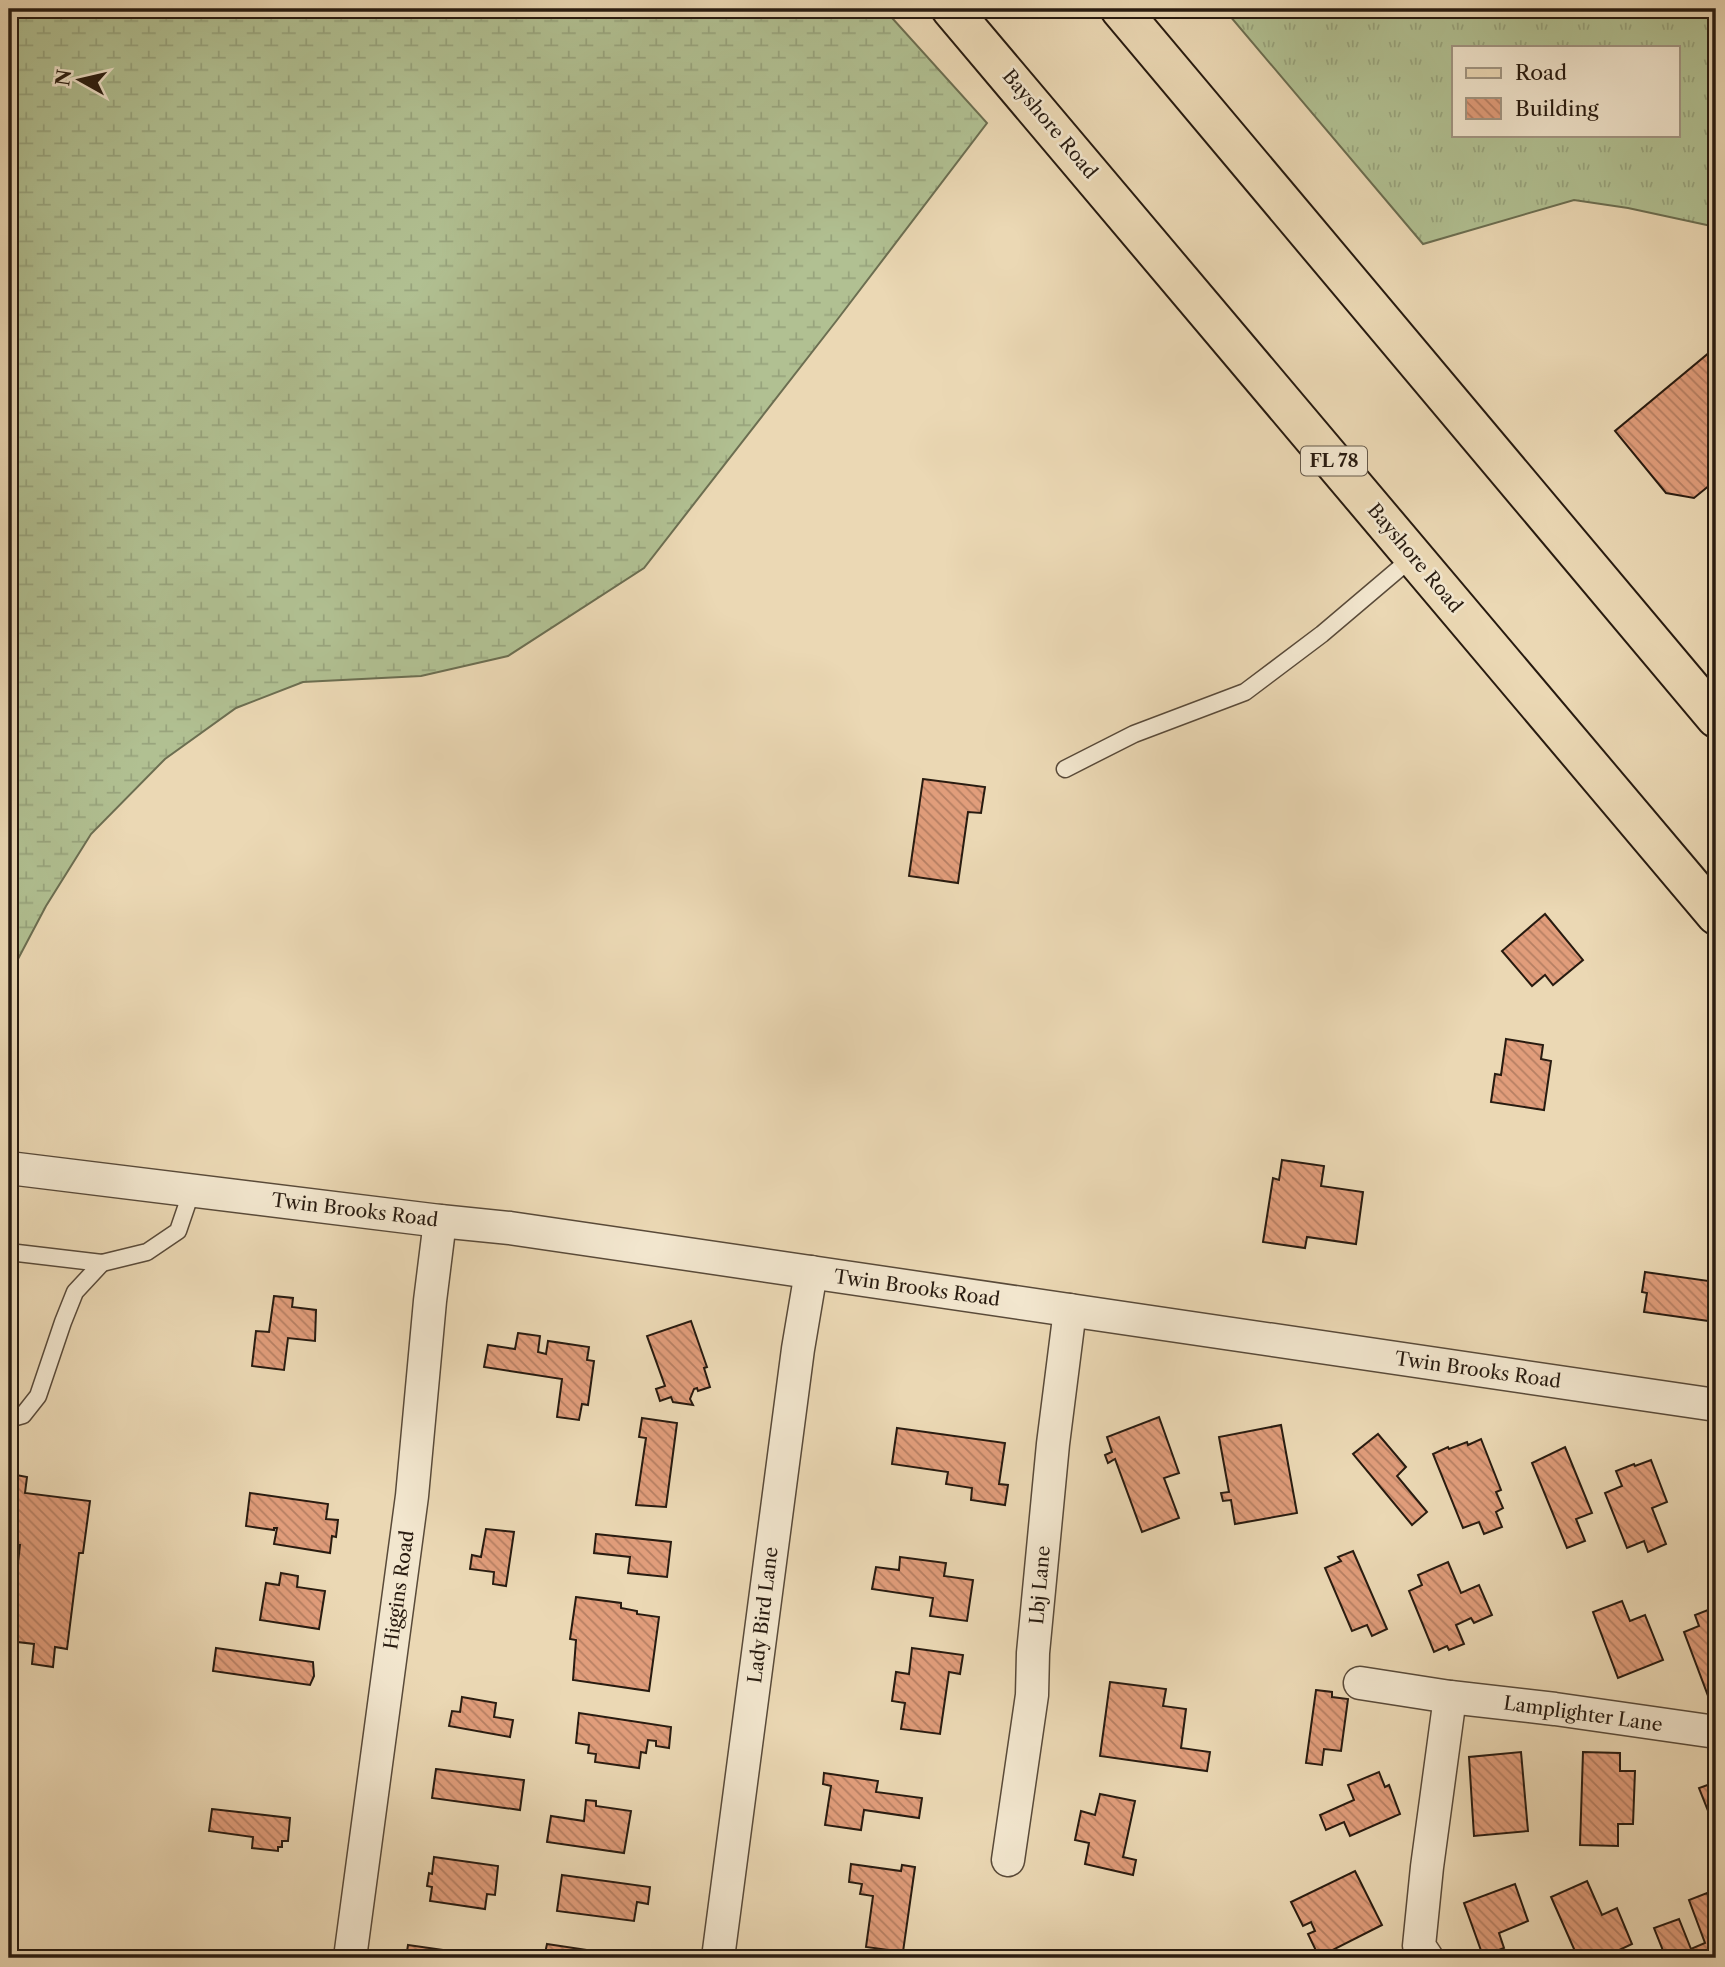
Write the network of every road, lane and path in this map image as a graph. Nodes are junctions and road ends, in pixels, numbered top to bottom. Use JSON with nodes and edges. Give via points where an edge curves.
{"nodes":[{"id":1,"x":951,"y":9,"type":"edge"},
{"id":2,"x":1120,"y":9,"type":"edge"},
{"id":3,"x":1414,"y":556,"type":"junction"},
{"id":4,"x":1716,"y":718,"type":"edge"},
{"id":5,"x":1065,"y":769,"type":"dead end"},
{"id":6,"x":1716,"y":915,"type":"edge"},
{"id":7,"x":9,"y":1168,"type":"edge"},
{"id":8,"x":192,"y":1190,"type":"junction"},
{"id":9,"x":440,"y":1221,"type":"junction"},
{"id":10,"x":9,"y":1252,"type":"edge"},
{"id":11,"x":102,"y":1263,"type":"junction"},
{"id":12,"x":811,"y":1272,"type":"junction"},
{"id":13,"x":1070,"y":1310,"type":"junction"},
{"id":14,"x":1716,"y":1405,"type":"edge"},
{"id":15,"x":9,"y":1419,"type":"edge"},
{"id":16,"x":1360,"y":1683,"type":"dead end"},
{"id":17,"x":1450,"y":1697,"type":"junction"},
{"id":18,"x":1716,"y":1732,"type":"edge"},
{"id":19,"x":1008,"y":1860,"type":"dead end"},
{"id":20,"x":350,"y":1958,"type":"edge"},
{"id":21,"x":719,"y":1958,"type":"edge"},
{"id":22,"x":1427,"y":1958,"type":"edge"}],
"edges":[{"from":1,"to":3,"type":"main road","name":"Bayshore Road","number":"FL 78"},
{"from":2,"to":4,"type":"main road"},
{"from":3,"to":5,"type":"lane","via":[[1245,692],[1134,734]]},
{"from":3,"to":6,"type":"main road","name":"Bayshore Road","number":"FL 78"},
{"from":7,"to":8,"type":"street","name":"Twin Brooks Road"},
{"from":8,"to":9,"type":"street","name":"Twin Brooks Road"},
{"from":8,"to":11,"type":"lane","via":[[178,1231],[147,1252]]},
{"from":9,"to":12,"type":"street","name":"Twin Brooks Road","via":[[510,1227]]},
{"from":9,"to":20,"type":"street","name":"Higgins Road","via":[[411,1496]]},
{"from":10,"to":11,"type":"lane"},
{"from":11,"to":15,"type":"lane","via":[[75,1292],[38,1396],[23,1415]]},
{"from":12,"to":13,"type":"street","name":"Twin Brooks Road"},
{"from":12,"to":21,"type":"street","name":"Lady Bird Lane"},
{"from":13,"to":14,"type":"street","name":"Twin Brooks Road"},
{"from":13,"to":19,"type":"street","name":"Lbj Lane","via":[[1053,1444],[1032,1695]]},
{"from":16,"to":17,"type":"street","name":"Lamplighter Lane"},
{"from":17,"to":18,"type":"street","name":"Lamplighter Lane"},
{"from":17,"to":22,"type":"street","via":[[1419,1946]]}]}
